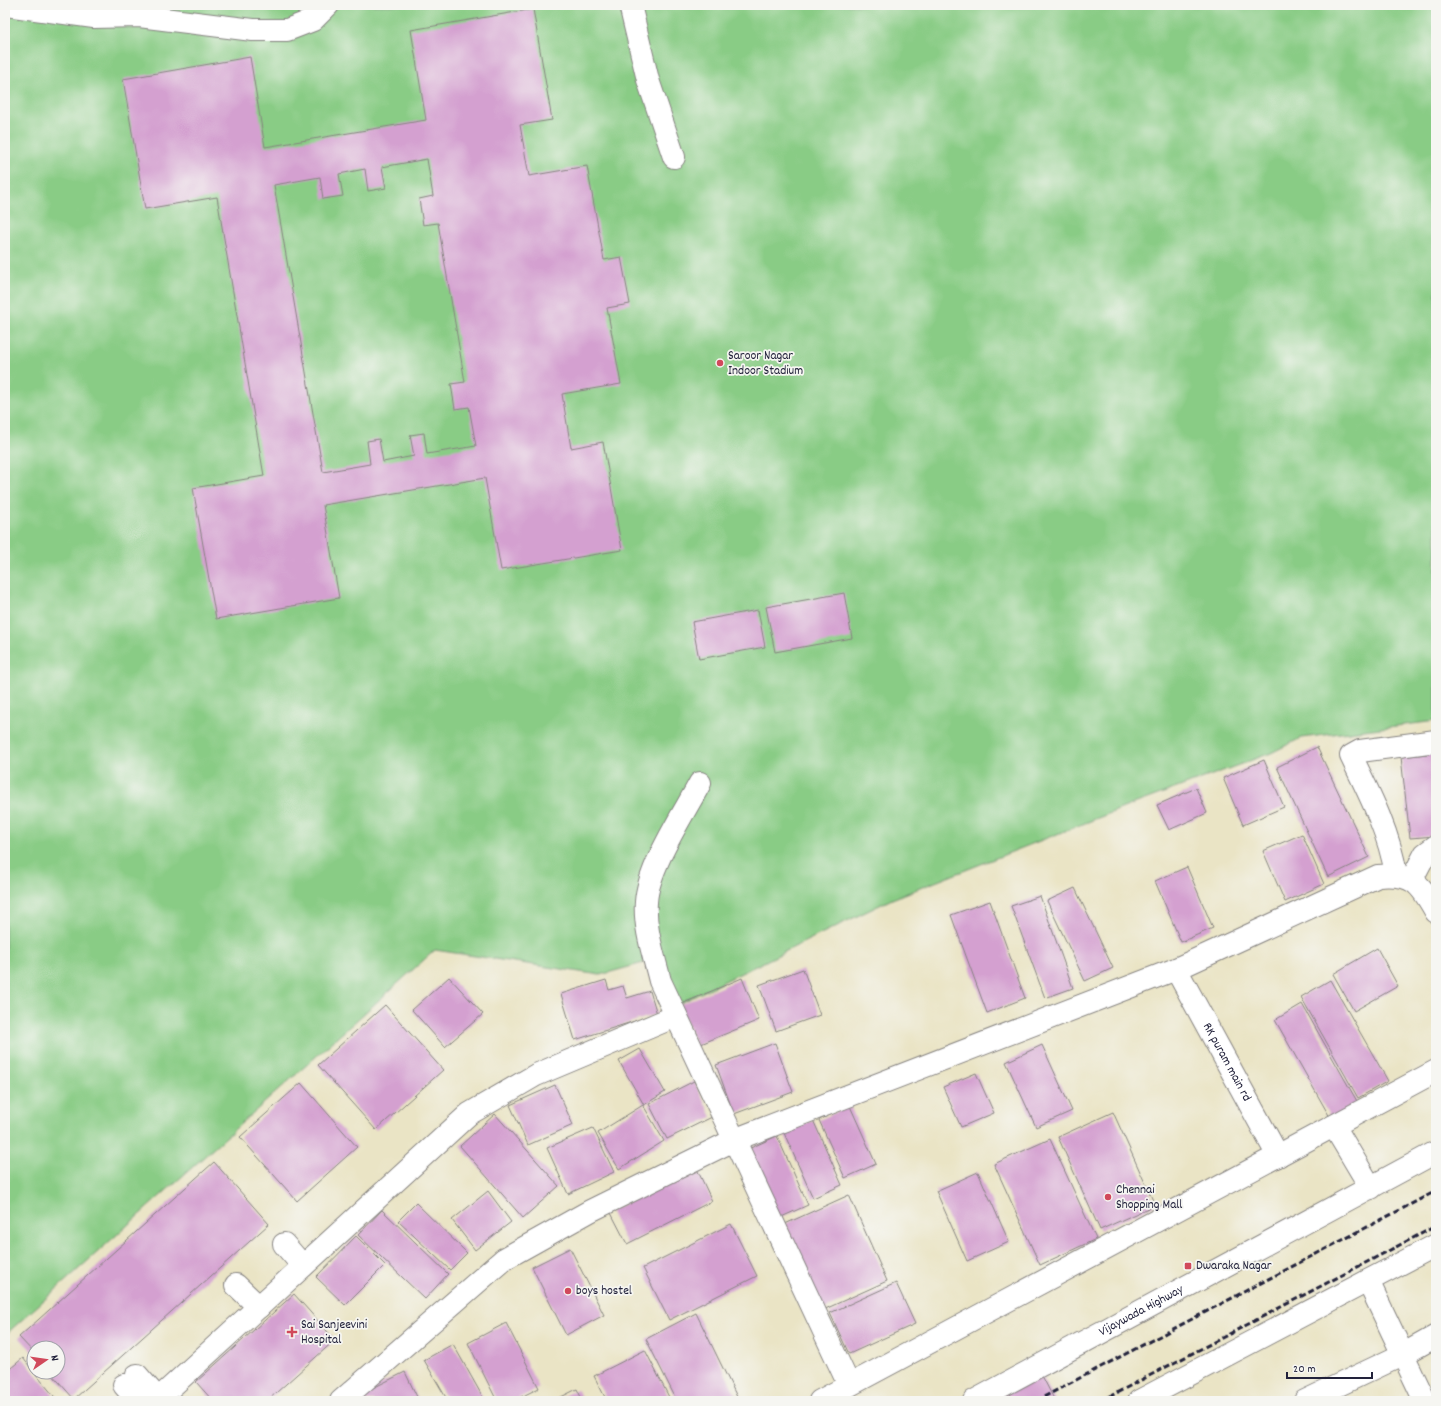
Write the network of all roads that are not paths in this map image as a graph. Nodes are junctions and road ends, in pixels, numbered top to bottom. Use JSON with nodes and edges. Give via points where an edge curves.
{"nodes":[{"id":1,"x":6,"y":5,"type":"edge"},
{"id":2,"x":328,"y":5,"type":"edge"},
{"id":3,"x":630,"y":5,"type":"edge"},
{"id":4,"x":674,"y":157,"type":"dead end"},
{"id":5,"x":1436,"y":742,"type":"edge"},
{"id":6,"x":700,"y":783,"type":"dead end"},
{"id":7,"x":1436,"y":846,"type":"edge"},
{"id":8,"x":1404,"y":877,"type":"junction"},
{"id":9,"x":1436,"y":912,"type":"edge"},
{"id":10,"x":1176,"y":969,"type":"junction"},
{"id":11,"x":676,"y":1016,"type":"junction"},
{"id":12,"x":1436,"y":1071,"type":"edge"},
{"id":13,"x":1334,"y":1126,"type":"junction"},
{"id":14,"x":734,"y":1140,"type":"junction"},
{"id":15,"x":1436,"y":1152,"type":"edge"},
{"id":16,"x":1278,"y":1156,"type":"junction"},
{"id":17,"x":1371,"y":1188,"type":"junction"},
{"id":18,"x":284,"y":1244,"type":"dead end"},
{"id":19,"x":1436,"y":1245,"type":"edge"},
{"id":20,"x":303,"y":1266,"type":"junction"},
{"id":21,"x":1368,"y":1281,"type":"junction"},
{"id":22,"x":236,"y":1284,"type":"dead end"},
{"id":23,"x":258,"y":1307,"type":"junction"},
{"id":24,"x":1436,"y":1336,"type":"edge"},
{"id":25,"x":1404,"y":1354,"type":"junction"},
{"id":26,"x":131,"y":1380,"type":"dead end"},
{"id":27,"x":849,"y":1385,"type":"junction"},
{"id":28,"x":160,"y":1398,"type":"edge"},
{"id":29,"x":342,"y":1401,"type":"edge"},
{"id":30,"x":820,"y":1401,"type":"edge"},
{"id":31,"x":974,"y":1401,"type":"edge"},
{"id":32,"x":1139,"y":1401,"type":"edge"},
{"id":33,"x":1305,"y":1401,"type":"edge"},
{"id":34,"x":1425,"y":1401,"type":"edge"}],
"edges":[{"from":1,"to":2,"type":"main road","via":[[94,17],[139,16],[253,30],[287,30],[313,20]]},
{"from":3,"to":4,"type":"main road","via":[[648,80]]},
{"from":5,"to":8,"type":"main road","via":[[1360,751],[1351,756]]},
{"from":6,"to":11,"type":"main road","via":[[651,875],[646,903],[648,931],[660,981]]},
{"from":7,"to":8,"type":"main road"},
{"from":8,"to":9,"type":"main road","via":[[1426,894]]},
{"from":8,"to":10,"type":"main road","via":[[1378,876]]},
{"from":10,"to":14,"type":"main road"},
{"from":10,"to":16,"type":"main road","name":"RK puram main rd"},
{"from":11,"to":14,"type":"main road"},
{"from":11,"to":20,"type":"main road","via":[[536,1075],[469,1114]]},
{"from":12,"to":13,"type":"main road"},
{"from":13,"to":16,"type":"main road"},
{"from":13,"to":17,"type":"main road"},
{"from":14,"to":27,"type":"main road"},
{"from":14,"to":29,"type":"main road","via":[[590,1211],[504,1259]]},
{"from":15,"to":17,"type":"main road","name":"Vijaywada Highway"},
{"from":16,"to":27,"type":"main road"},
{"from":17,"to":31,"type":"main road","name":"Vijaywada Highway"},
{"from":18,"to":20,"type":"main road"},
{"from":19,"to":21,"type":"main road"},
{"from":20,"to":23,"type":"main road"},
{"from":21,"to":25,"type":"main road"},
{"from":21,"to":32,"type":"main road"},
{"from":22,"to":23,"type":"main road"},
{"from":23,"to":28,"type":"main road"},
{"from":24,"to":25,"type":"main road"},
{"from":25,"to":33,"type":"main road"},
{"from":25,"to":34,"type":"main road"},
{"from":26,"to":28,"type":"main road"},
{"from":27,"to":30,"type":"main road"}]}
